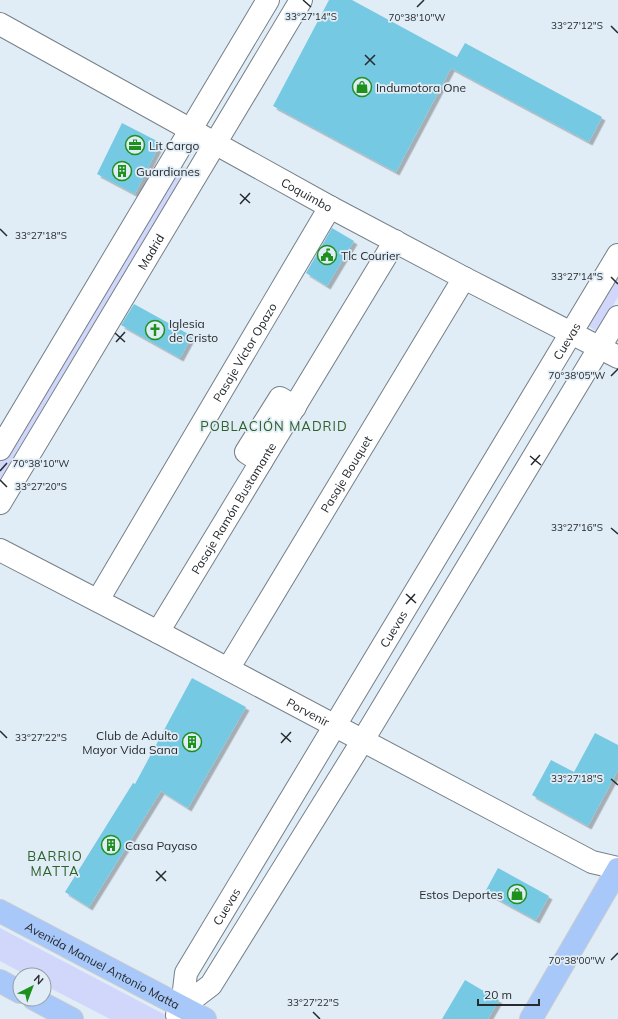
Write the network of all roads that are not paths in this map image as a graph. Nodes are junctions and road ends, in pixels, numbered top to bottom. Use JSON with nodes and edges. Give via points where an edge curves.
{"nodes":[{"id":1,"x":268,"y":0,"type":"edge"},
{"id":2,"x":300,"y":0,"type":"edge"},
{"id":3,"x":0,"y":24,"type":"edge"},
{"id":4,"x":191,"y":129,"type":"junction"},
{"id":5,"x":215,"y":142,"type":"junction"},
{"id":6,"x":330,"y":207,"type":"junction"},
{"id":7,"x":395,"y":241,"type":"junction"},
{"id":8,"x":618,"y":255,"type":"edge"},
{"id":9,"x":464,"y":278,"type":"junction"},
{"id":10,"x":618,"y":317,"type":"edge"},
{"id":11,"x":571,"y":333,"type":"junction"},
{"id":12,"x":609,"y":352,"type":"edge"},
{"id":13,"x":0,"y":449,"type":"edge"},
{"id":14,"x":0,"y":502,"type":"edge"},
{"id":15,"x":0,"y":550,"type":"edge"},
{"id":16,"x":98,"y":600,"type":"junction"},
{"id":17,"x":158,"y":632,"type":"junction"},
{"id":18,"x":228,"y":669,"type":"junction"},
{"id":19,"x":335,"y":726,"type":"junction"},
{"id":20,"x":363,"y":740,"type":"junction"},
{"id":21,"x":618,"y":868,"type":"edge"},
{"id":22,"x":0,"y":911,"type":"edge"},
{"id":23,"x":0,"y":981,"type":"edge"},
{"id":24,"x":12,"y":988,"type":"edge"},
{"id":25,"x":48,"y":1007,"type":"edge"},
{"id":26,"x":178,"y":1013,"type":"edge"},
{"id":27,"x":68,"y":1018,"type":"edge"},
{"id":28,"x":205,"y":1019,"type":"edge"},
{"id":29,"x":531,"y":1019,"type":"edge"}],
"edges":[{"from":1,"to":4,"type":"street"},
{"from":2,"to":5,"type":"street","name":"Madrid"},
{"from":3,"to":4,"type":"street","name":"Coquimbo"},
{"from":4,"to":5,"type":"street","name":"Coquimbo"},
{"from":4,"to":13,"type":"street"},
{"from":5,"to":6,"type":"street","name":"Coquimbo"},
{"from":5,"to":14,"type":"street","name":"Madrid"},
{"from":6,"to":7,"type":"street","name":"Coquimbo"},
{"from":6,"to":16,"type":"street","name":"Pasaje Víctor Opazo"},
{"from":7,"to":9,"type":"street","name":"Coquimbo"},
{"from":7,"to":17,"type":"street","name":"Pasaje Ramón Bustamante"},
{"from":8,"to":11,"type":"street","name":"Cuevas"},
{"from":9,"to":11,"type":"street","name":"Coquimbo"},
{"from":9,"to":18,"type":"street","name":"Pasaje Bouquet"},
{"from":10,"to":12,"type":"street"},
{"from":11,"to":12,"type":"street","name":"Coquimbo"},
{"from":11,"to":19,"type":"street","name":"Cuevas"},
{"from":12,"to":20,"type":"street"},
{"from":15,"to":16,"type":"street","name":"Porvenir"},
{"from":16,"to":17,"type":"street","name":"Porvenir"},
{"from":17,"to":18,"type":"street","name":"Porvenir"},
{"from":18,"to":19,"type":"street","name":"Porvenir"},
{"from":19,"to":20,"type":"street","name":"Porvenir"},
{"from":19,"to":26,"type":"street","name":"Cuevas","via":[[186,973]]},
{"from":20,"to":21,"type":"street","name":"Porvenir","via":[[592,862]]},
{"from":20,"to":26,"type":"street","via":[[211,986]]},
{"from":21,"to":29,"type":"main road"},
{"from":22,"to":26,"type":"main road","name":"Avenida Manuel Antonio Matta"},
{"from":23,"to":24,"type":"main road"},
{"from":25,"to":27,"type":"main road"},
{"from":26,"to":28,"type":"main road","name":"Avenida Manuel Antonio Matta"}]}
